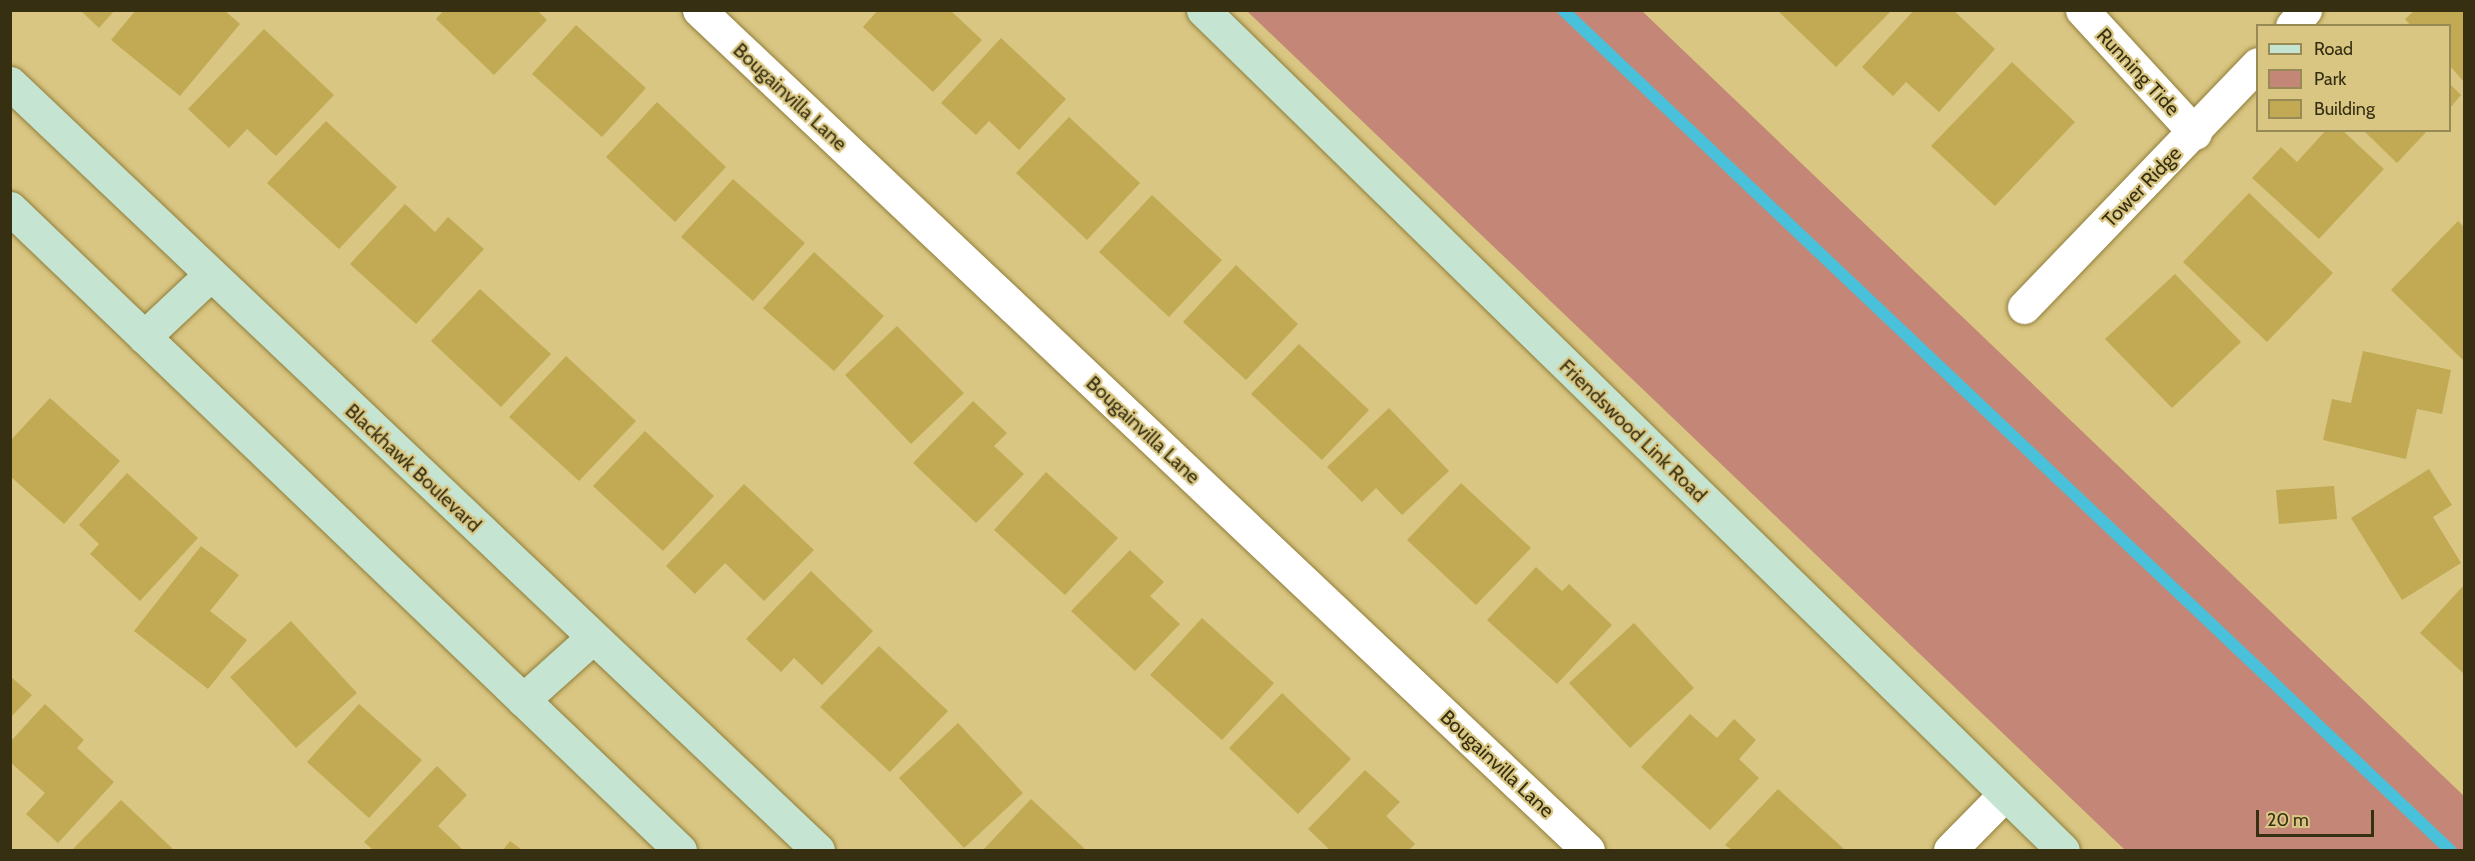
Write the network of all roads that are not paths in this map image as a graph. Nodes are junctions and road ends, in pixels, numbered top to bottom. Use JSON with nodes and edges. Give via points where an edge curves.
{"nodes":[{"id":1,"x":699,"y":10,"type":"edge"},
{"id":2,"x":1203,"y":10,"type":"edge"},
{"id":3,"x":2082,"y":10,"type":"edge"},
{"id":4,"x":2306,"y":10,"type":"edge"},
{"id":5,"x":2294,"y":24,"type":"edge"},
{"id":6,"x":2256,"y":66,"type":"edge"},
{"id":7,"x":10,"y":83,"type":"edge"},
{"id":8,"x":2195,"y":133,"type":"junction"},
{"id":9,"x":10,"y":208,"type":"edge"},
{"id":10,"x":209,"y":276,"type":"junction"},
{"id":11,"x":2024,"y":307,"type":"dead end"},
{"id":12,"x":144,"y":337,"type":"junction"},
{"id":13,"x":592,"y":638,"type":"junction"},
{"id":14,"x":523,"y":700,"type":"junction"},
{"id":15,"x":2004,"y":795,"type":"junction"},
{"id":16,"x":680,"y":850,"type":"edge"},
{"id":17,"x":818,"y":850,"type":"edge"},
{"id":18,"x":1588,"y":850,"type":"edge"},
{"id":19,"x":1950,"y":850,"type":"edge"},
{"id":20,"x":2063,"y":850,"type":"edge"}],
"edges":[{"from":1,"to":18,"type":"street","name":"Bougainvilla Lane"},
{"from":2,"to":15,"type":"main road","name":"Friendswood Link Road"},
{"from":3,"to":8,"type":"street","name":"Running Tide"},
{"from":4,"to":5,"type":"street"},
{"from":6,"to":8,"type":"street","name":"Tower Ridge"},
{"from":7,"to":10,"type":"main road","name":"Blackhawk Boulevard"},
{"from":8,"to":11,"type":"street","name":"Tower Ridge"},
{"from":9,"to":12,"type":"main road"},
{"from":10,"to":12,"type":"main road"},
{"from":10,"to":13,"type":"main road","name":"Blackhawk Boulevard"},
{"from":12,"to":14,"type":"main road"},
{"from":13,"to":14,"type":"main road"},
{"from":13,"to":17,"type":"main road","name":"Blackhawk Boulevard"},
{"from":14,"to":16,"type":"main road"},
{"from":15,"to":19,"type":"street"},
{"from":15,"to":20,"type":"main road","name":"Friendswood Link Road"}]}
